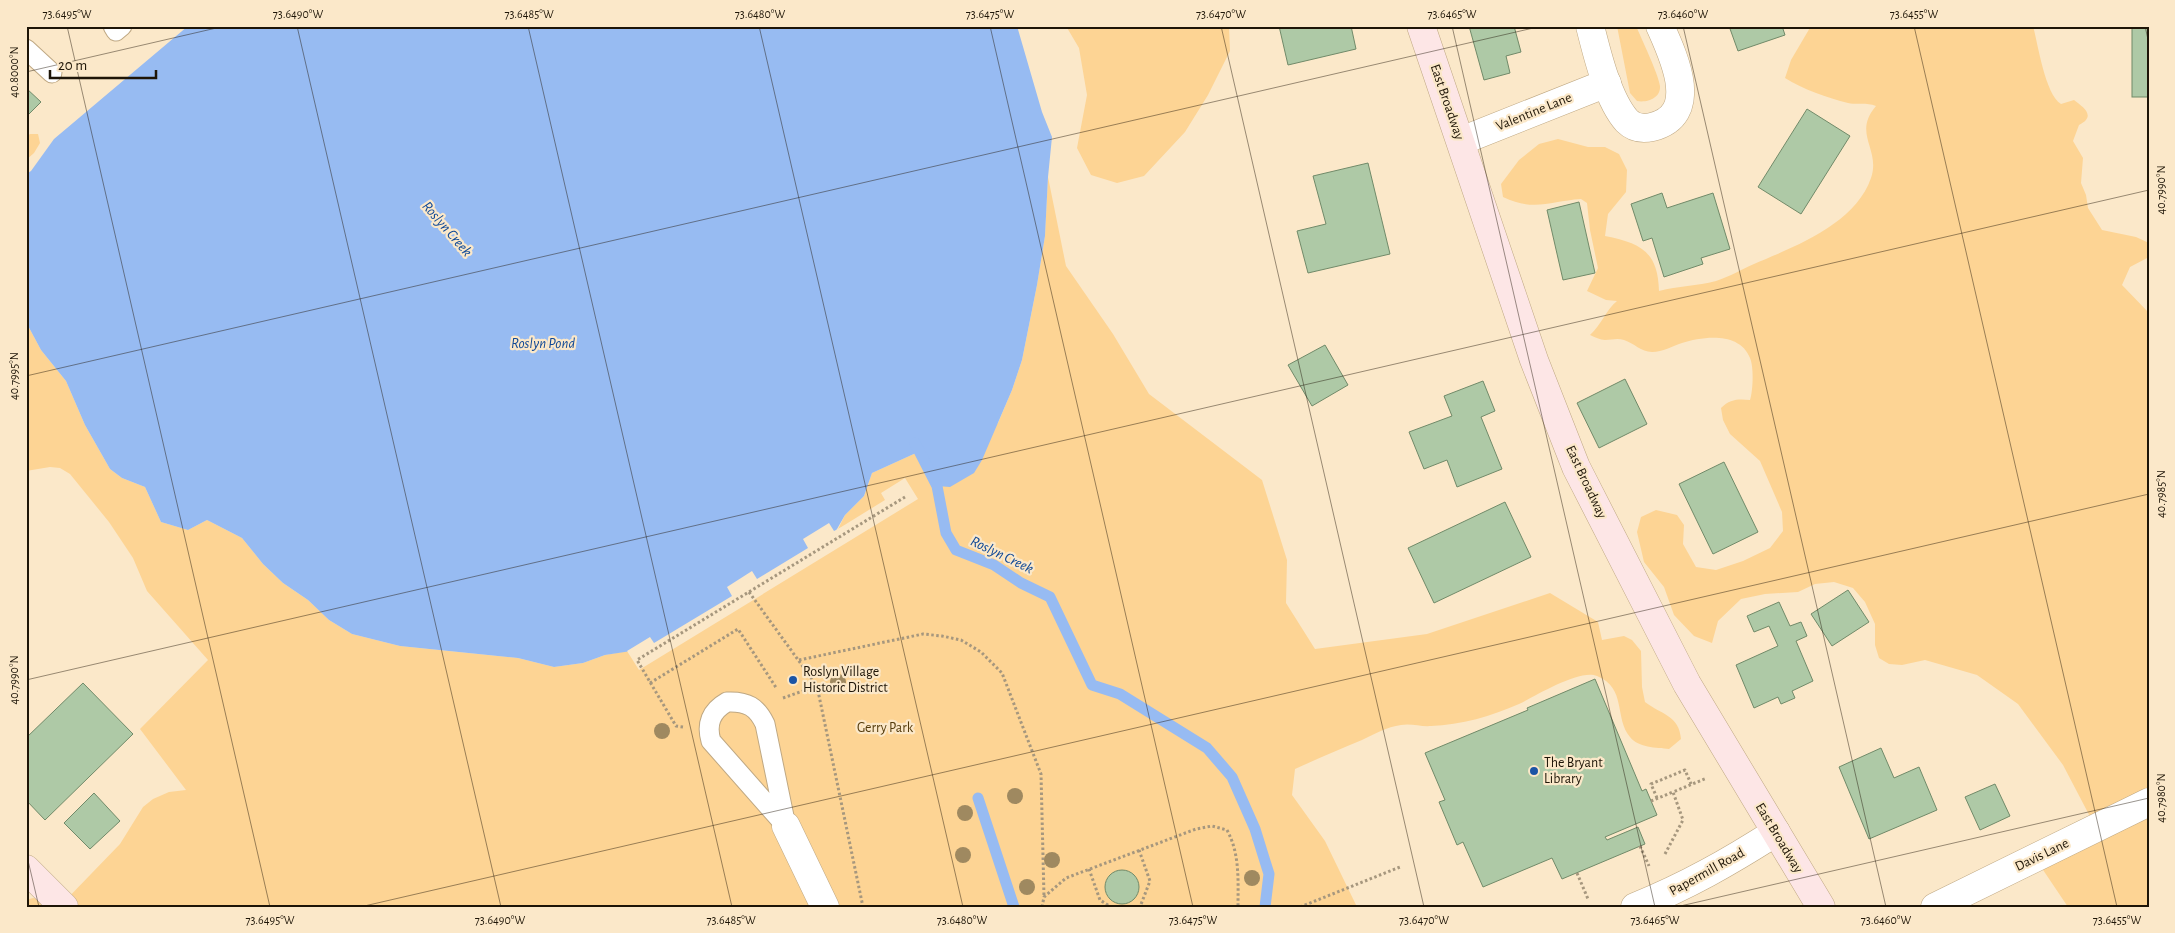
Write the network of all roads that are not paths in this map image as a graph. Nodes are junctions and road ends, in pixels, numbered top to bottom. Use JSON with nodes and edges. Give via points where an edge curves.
{"nodes":[{"id":1,"x":113,"y":26,"type":"edge"},
{"id":2,"x":122,"y":26,"type":"edge"},
{"id":3,"x":1421,"y":26,"type":"edge"},
{"id":4,"x":1590,"y":26,"type":"edge"},
{"id":5,"x":1660,"y":26,"type":"edge"},
{"id":6,"x":26,"y":49,"type":"edge"},
{"id":7,"x":52,"y":73,"type":"dead end"},
{"id":8,"x":1607,"y":83,"type":"junction"},
{"id":9,"x":1461,"y":142,"type":"junction"},
{"id":10,"x":2149,"y":802,"type":"edge"},
{"id":11,"x":786,"y":826,"type":"junction"},
{"id":12,"x":1776,"y":832,"type":"junction"},
{"id":13,"x":26,"y":869,"type":"edge"},
{"id":14,"x":1676,"y":899,"type":"edge"},
{"id":15,"x":64,"y":907,"type":"edge"},
{"id":16,"x":824,"y":907,"type":"edge"},
{"id":17,"x":1635,"y":907,"type":"edge"},
{"id":18,"x":1821,"y":907,"type":"edge"},
{"id":19,"x":1935,"y":907,"type":"edge"}],
"edges":[{"from":1,"to":2,"type":"lane","via":[[116,31]]},
{"from":3,"to":9,"type":"main road","name":"East Broadway"},
{"from":4,"to":8,"type":"street"},
{"from":5,"to":8,"type":"street","via":[[1676,62],[1680,91],[1676,111],[1666,122],[1646,128],[1629,123],[1620,112]]},
{"from":6,"to":7,"type":"lane"},
{"from":8,"to":9,"type":"street","name":"Valentine Lane"},
{"from":9,"to":12,"type":"main road","name":"East Broadway","via":[[1534,360],[1576,467],[1687,684]]},
{"from":10,"to":19,"type":"street","name":"Davis Lane"},
{"from":11,"to":11,"type":"lane","via":[[768,736],[760,714],[750,704],[727,702],[717,708],[710,719],[711,741]]},
{"from":11,"to":16,"type":"street"},
{"from":12,"to":14,"type":"street","name":"Papermill Road"},
{"from":12,"to":18,"type":"main road","name":"East Broadway"},
{"from":13,"to":15,"type":"main road"},
{"from":14,"to":17,"type":"street","name":"Papermill Road"}]}
